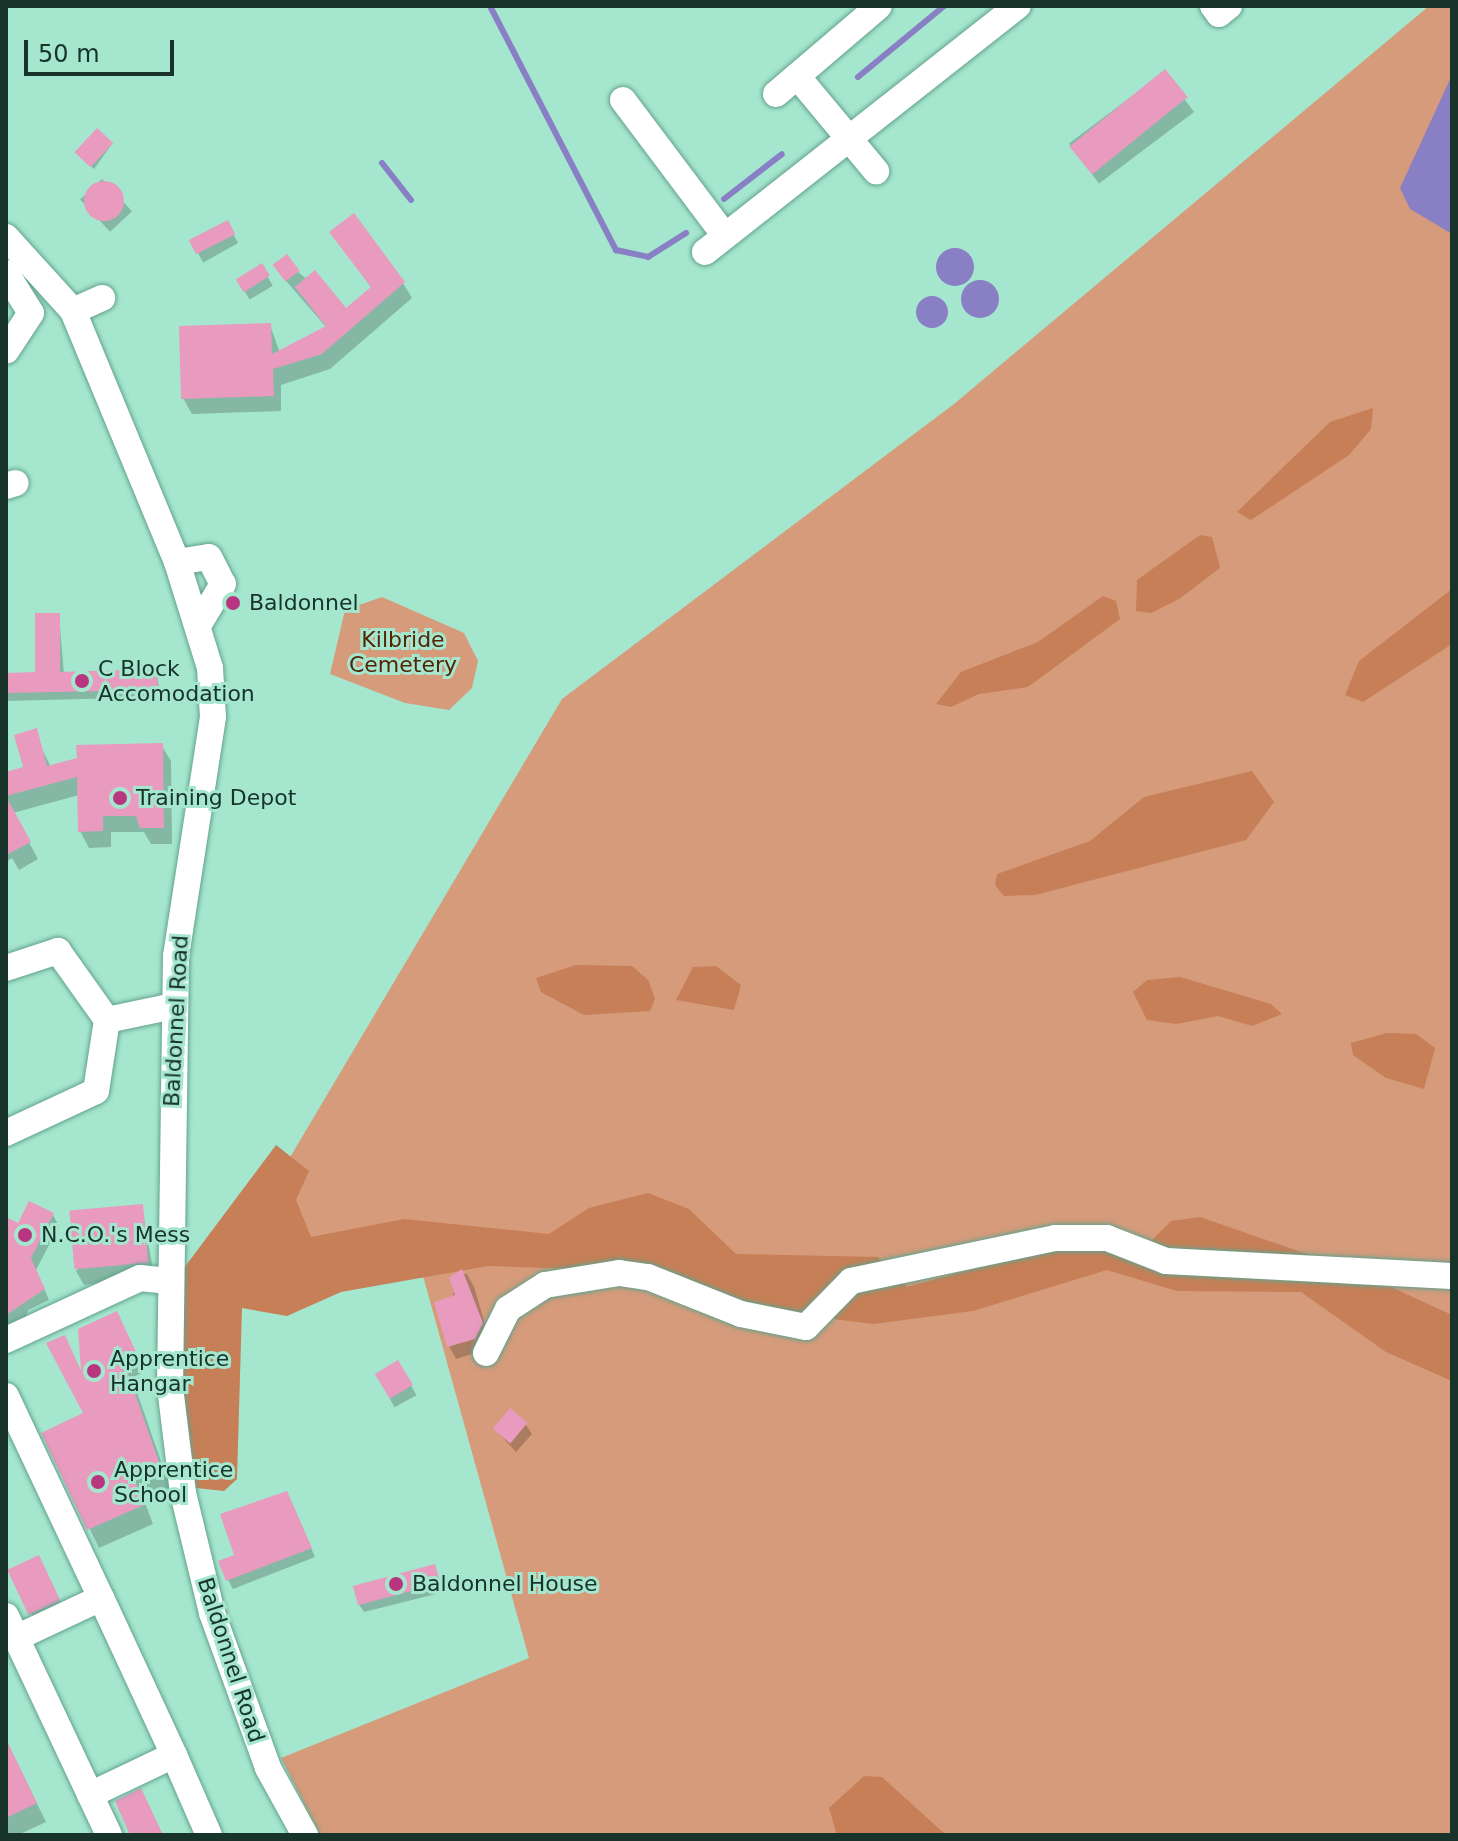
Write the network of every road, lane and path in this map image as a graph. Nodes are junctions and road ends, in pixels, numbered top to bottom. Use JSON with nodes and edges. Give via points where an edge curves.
{"nodes":[{"id":1,"x":879,"y":6,"type":"edge"},
{"id":2,"x":1018,"y":6,"type":"edge"},
{"id":3,"x":1213,"y":6,"type":"edge"},
{"id":4,"x":1229,"y":6,"type":"edge"},
{"id":5,"x":797,"y":76,"type":"junction"},
{"id":6,"x":776,"y":94,"type":"dead end"},
{"id":7,"x":623,"y":100,"type":"dead end"},
{"id":8,"x":851,"y":143,"type":"junction"},
{"id":9,"x":876,"y":171,"type":"dead end"},
{"id":10,"x":6,"y":237,"type":"edge"},
{"id":11,"x":6,"y":273,"type":"edge"},
{"id":12,"x":102,"y":298,"type":"dead end"},
{"id":13,"x":73,"y":311,"type":"junction"},
{"id":14,"x":6,"y":351,"type":"edge"},
{"id":15,"x":177,"y":562,"type":"junction"},
{"id":16,"x":199,"y":624,"type":"junction"},
{"id":17,"x":6,"y":968,"type":"edge"},
{"id":18,"x":174,"y":1006,"type":"junction"},
{"id":19,"x":107,"y":1020,"type":"junction"},
{"id":20,"x":6,"y":1133,"type":"edge"},
{"id":21,"x":1452,"y":1276,"type":"edge"},
{"id":22,"x":169,"y":1281,"type":"junction"},
{"id":23,"x":6,"y":1340,"type":"edge"},
{"id":24,"x":486,"y":1353,"type":"dead end"},
{"id":25,"x":6,"y":1396,"type":"edge"},
{"id":26,"x":101,"y":1598,"type":"junction"},
{"id":27,"x":11,"y":1627,"type":"edge"},
{"id":28,"x":174,"y":1755,"type":"junction"},
{"id":29,"x":90,"y":1795,"type":"junction"},
{"id":30,"x":109,"y":1835,"type":"edge"},
{"id":31,"x":209,"y":1835,"type":"edge"},
{"id":32,"x":305,"y":1835,"type":"edge"}],
"edges":[{"from":1,"to":5,"type":"street"},
{"from":2,"to":8,"type":"street"},
{"from":3,"to":4,"type":"street","via":[[1219,14]]},
{"from":5,"to":6,"type":"street"},
{"from":5,"to":8,"type":"street"},
{"from":7,"to":8,"type":"street","via":[[715,244]]},
{"from":8,"to":9,"type":"street"},
{"from":10,"to":13,"type":"street","name":"Baldonnel Road"},
{"from":11,"to":14,"type":"street","via":[[31,313]]},
{"from":12,"to":13,"type":"street"},
{"from":13,"to":15,"type":"street","name":"Baldonnel Road"},
{"from":15,"to":16,"type":"street","name":"Baldonnel Road"},
{"from":15,"to":16,"type":"street","via":[[209,557],[223,584]]},
{"from":16,"to":18,"type":"street","name":"Baldonnel Road","via":[[213,717]]},
{"from":17,"to":19,"type":"street","via":[[58,951]]},
{"from":18,"to":19,"type":"street"},
{"from":18,"to":22,"type":"street","name":"Baldonnel Road"},
{"from":19,"to":20,"type":"street","via":[[96,1091]]},
{"from":21,"to":24,"type":"street","via":[[1166,1261],[1107,1238],[1055,1238],[851,1281],[806,1327],[741,1314],[648,1277],[619,1273],[545,1285],[508,1309]]},
{"from":22,"to":23,"type":"street","via":[[140,1278]]},
{"from":22,"to":32,"type":"street","name":"Baldonnel Road","via":[[170,1387],[193,1540],[238,1693]]},
{"from":25,"to":26,"type":"street"},
{"from":26,"to":27,"type":"street"},
{"from":26,"to":28,"type":"street"},
{"from":27,"to":29,"type":"street"},
{"from":28,"to":29,"type":"street"},
{"from":28,"to":31,"type":"street"},
{"from":29,"to":30,"type":"street"}]}
